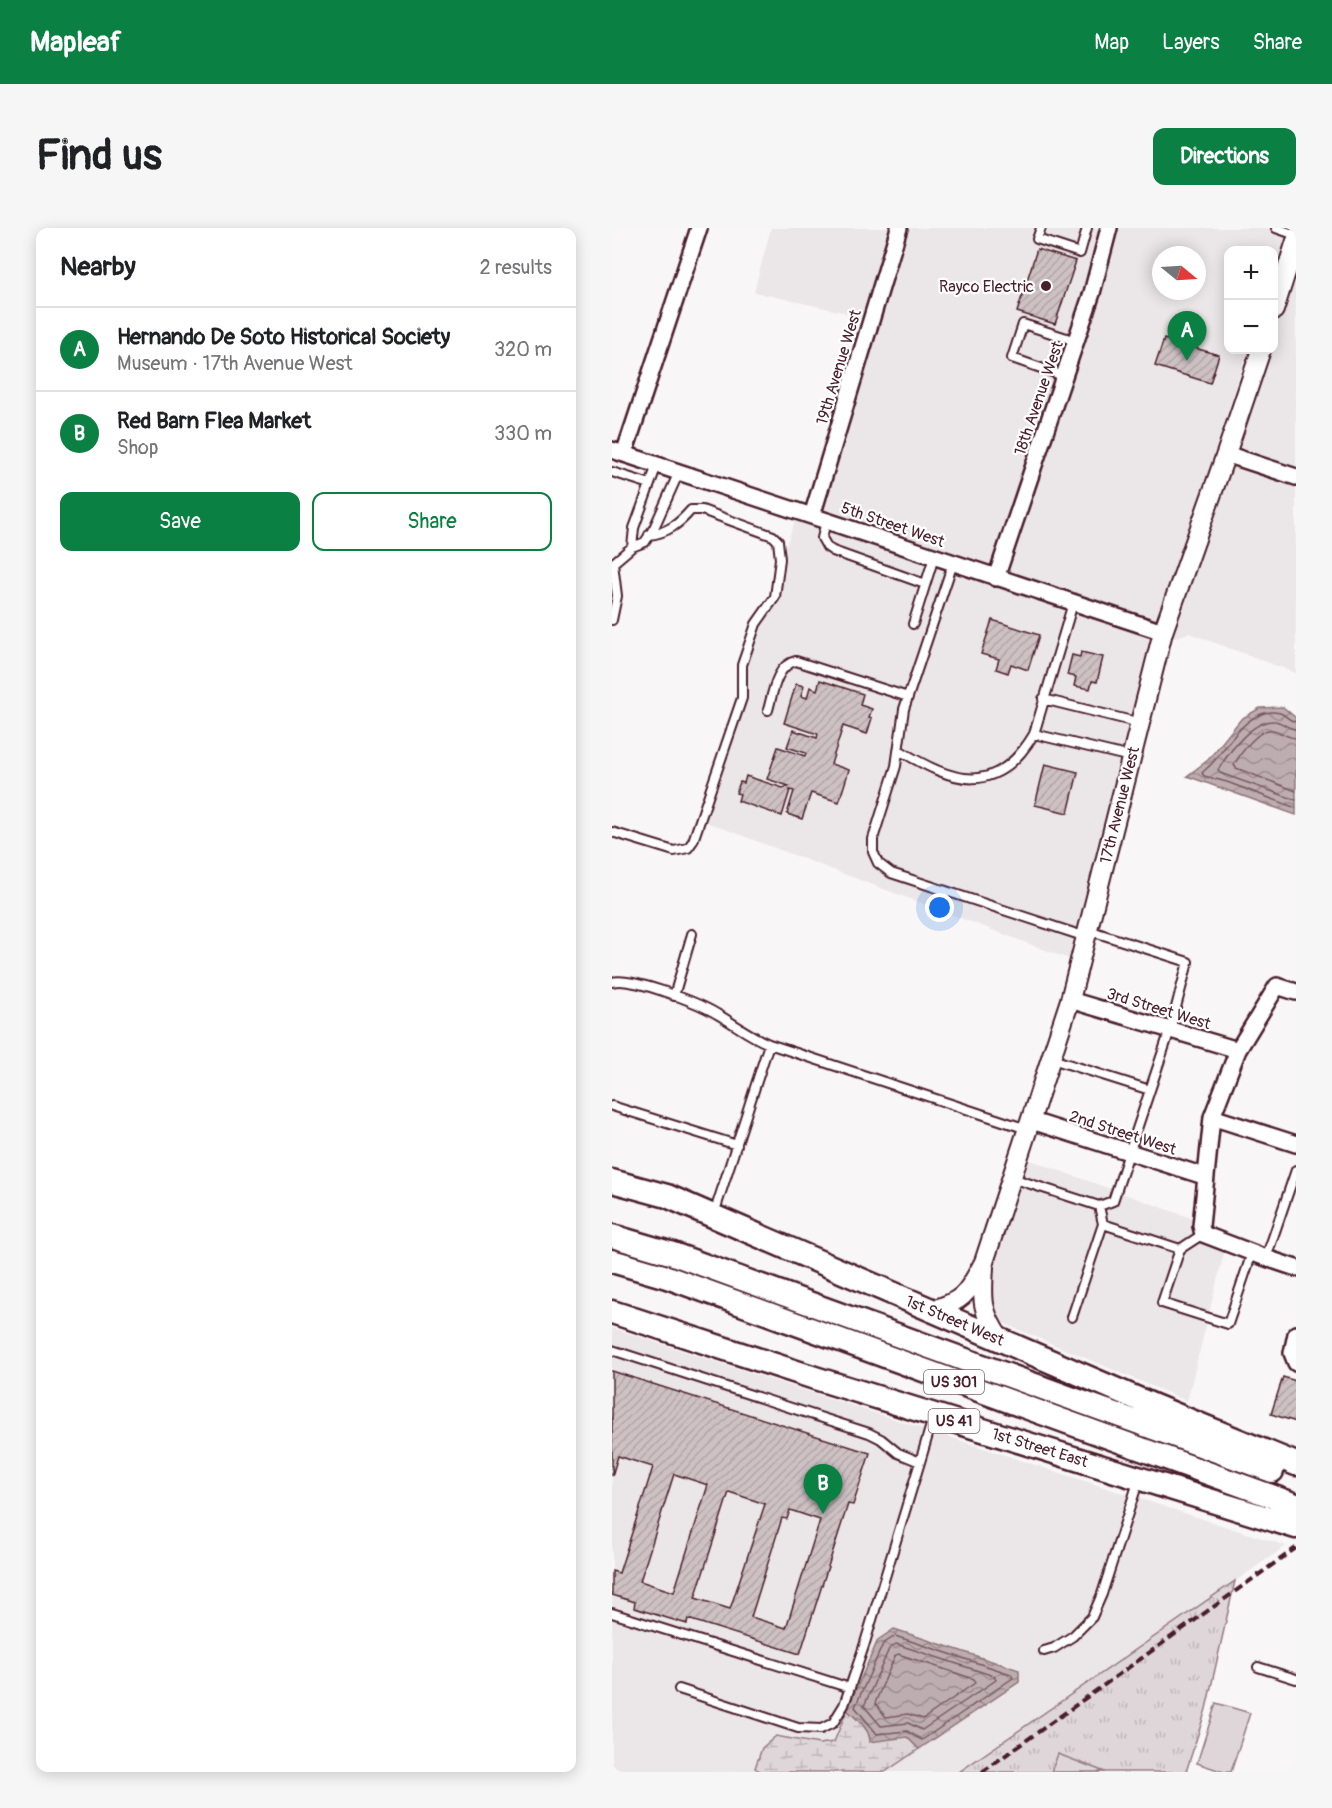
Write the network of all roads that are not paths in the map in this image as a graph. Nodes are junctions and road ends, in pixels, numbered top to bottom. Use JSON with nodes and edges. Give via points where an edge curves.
{"nodes":[{"id":1,"x":699,"y":228,"type":"edge"},
{"id":2,"x":899,"y":228,"type":"edge"},
{"id":3,"x":1041,"y":228,"type":"edge"},
{"id":4,"x":1087,"y":228,"type":"edge"},
{"id":5,"x":1276,"y":228,"type":"edge"},
{"id":6,"x":1107,"y":229,"type":"edge"},
{"id":7,"x":1296,"y":235,"type":"edge"},
{"id":8,"x":1296,"y":241,"type":"edge"},
{"id":9,"x":1278,"y":300,"type":"edge"},
{"id":10,"x":1076,"y":341,"type":"junction"},
{"id":11,"x":1259,"y":354,"type":"edge"},
{"id":12,"x":1064,"y":376,"type":"junction"},
{"id":13,"x":618,"y":452,"type":"edge"},
{"id":14,"x":1226,"y":454,"type":"junction"},
{"id":15,"x":657,"y":465,"type":"junction"},
{"id":16,"x":612,"y":472,"type":"edge"},
{"id":17,"x":679,"y":472,"type":"junction"},
{"id":18,"x":1296,"y":477,"type":"edge"},
{"id":19,"x":650,"y":484,"type":"junction"},
{"id":20,"x":819,"y":518,"type":"junction"},
{"id":21,"x":649,"y":535,"type":"junction"},
{"id":22,"x":632,"y":547,"type":"junction"},
{"id":23,"x":934,"y":557,"type":"junction"},
{"id":24,"x":953,"y":563,"type":"junction"},
{"id":25,"x":613,"y":564,"type":"edge"},
{"id":26,"x":996,"y":578,"type":"junction"},
{"id":27,"x":926,"y":584,"type":"junction"},
{"id":28,"x":1073,"y":603,"type":"junction"},
{"id":29,"x":612,"y":620,"type":"edge"},
{"id":30,"x":913,"y":624,"type":"dead end"},
{"id":31,"x":1163,"y":632,"type":"junction"},
{"id":32,"x":908,"y":697,"type":"junction"},
{"id":33,"x":1043,"y":699,"type":"junction"},
{"id":34,"x":768,"y":710,"type":"dead end"},
{"id":35,"x":1140,"y":723,"type":"junction"},
{"id":36,"x":1034,"y":734,"type":"junction"},
{"id":37,"x":898,"y":750,"type":"junction"},
{"id":38,"x":1131,"y":758,"type":"junction"},
{"id":39,"x":612,"y":832,"type":"edge"},
{"id":40,"x":1087,"y":933,"type":"junction"},
{"id":41,"x":692,"y":934,"type":"dead end"},
{"id":42,"x":612,"y":982,"type":"edge"},
{"id":43,"x":1296,"y":992,"type":"edge"},
{"id":44,"x":674,"y":996,"type":"junction"},
{"id":45,"x":1070,"y":1000,"type":"junction"},
{"id":46,"x":1170,"y":1029,"type":"junction"},
{"id":47,"x":769,"y":1044,"type":"junction"},
{"id":48,"x":1238,"y":1050,"type":"junction"},
{"id":49,"x":1052,"y":1059,"type":"junction"},
{"id":50,"x":1150,"y":1090,"type":"junction"},
{"id":51,"x":612,"y":1106,"type":"edge"},
{"id":52,"x":1212,"y":1117,"type":"junction"},
{"id":53,"x":1030,"y":1126,"type":"junction"},
{"id":54,"x":1296,"y":1144,"type":"edge"},
{"id":55,"x":737,"y":1145,"type":"junction"},
{"id":56,"x":1130,"y":1153,"type":"junction"},
{"id":57,"x":1296,"y":1170,"type":"edge"},
{"id":58,"x":1204,"y":1176,"type":"junction"},
{"id":59,"x":1012,"y":1178,"type":"junction"},
{"id":60,"x":612,"y":1181,"type":"edge"},
{"id":61,"x":1099,"y":1206,"type":"junction"},
{"id":62,"x":713,"y":1215,"type":"junction"},
{"id":63,"x":1103,"y":1224,"type":"junction"},
{"id":64,"x":1203,"y":1234,"type":"junction"},
{"id":65,"x":612,"y":1236,"type":"edge"},
{"id":66,"x":1180,"y":1249,"type":"junction"},
{"id":67,"x":1259,"y":1256,"type":"junction"},
{"id":68,"x":612,"y":1261,"type":"edge"},
{"id":69,"x":984,"y":1263,"type":"junction"},
{"id":70,"x":1296,"y":1268,"type":"edge"},
{"id":71,"x":932,"y":1310,"type":"junction"},
{"id":72,"x":612,"y":1312,"type":"edge"},
{"id":73,"x":1072,"y":1317,"type":"dead end"},
{"id":74,"x":1296,"y":1334,"type":"edge"},
{"id":75,"x":1000,"y":1339,"type":"junction"},
{"id":76,"x":612,"y":1350,"type":"edge"},
{"id":77,"x":1296,"y":1363,"type":"edge"},
{"id":78,"x":934,"y":1414,"type":"junction"},
{"id":79,"x":920,"y":1462,"type":"junction"},
{"id":80,"x":1296,"y":1464,"type":"edge"},
{"id":81,"x":1140,"y":1479,"type":"junction"},
{"id":82,"x":1296,"y":1479,"type":"edge"},
{"id":83,"x":1296,"y":1505,"type":"edge"},
{"id":84,"x":1296,"y":1527,"type":"edge"},
{"id":85,"x":612,"y":1613,"type":"edge"},
{"id":86,"x":1044,"y":1651,"type":"dead end"},
{"id":87,"x":1258,"y":1667,"type":"dead end"},
{"id":88,"x":1296,"y":1678,"type":"edge"},
{"id":89,"x":850,"y":1688,"type":"junction"},
{"id":90,"x":679,"y":1689,"type":"dead end"}],
"edges":[{"from":1,"to":13,"type":"street"},
{"from":2,"to":20,"type":"street","name":"19th Avenue West"},
{"from":3,"to":4,"type":"lane","via":[[1037,239],[1080,253]]},
{"from":5,"to":7,"type":"lane"},
{"from":6,"to":10,"type":"street","name":"18th Avenue West"},
{"from":8,"to":9,"type":"street"},
{"from":10,"to":12,"type":"street","name":"18th Avenue West"},
{"from":10,"to":12,"type":"lane","via":[[1023,324],[1012,358]]},
{"from":11,"to":14,"type":"street","name":"17th Avenue West"},
{"from":12,"to":26,"type":"street","name":"18th Avenue West"},
{"from":13,"to":15,"type":"street","name":"5th Street West"},
{"from":14,"to":18,"type":"street"},
{"from":14,"to":31,"type":"street","name":"17th Avenue West"},
{"from":15,"to":17,"type":"street","name":"5th Street West"},
{"from":15,"to":19,"type":"lane"},
{"from":16,"to":19,"type":"lane"},
{"from":17,"to":20,"type":"street","name":"5th Street West"},
{"from":17,"to":21,"type":"lane"},
{"from":19,"to":22,"type":"lane","via":[[634,528]]},
{"from":20,"to":23,"type":"street","name":"5th Street West"},
{"from":20,"to":27,"type":"lane","via":[[827,547]]},
{"from":21,"to":22,"type":"lane","via":[[645,542]]},
{"from":21,"to":39,"type":"lane","via":[[662,534],[691,510],[702,510],[773,536],[778,542],[780,559],[775,597],[756,624],[742,665],[742,698],[693,841],[688,848],[674,851]]},
{"from":22,"to":25,"type":"lane"},
{"from":23,"to":24,"type":"street","name":"5th Street West"},
{"from":23,"to":27,"type":"lane"},
{"from":24,"to":26,"type":"street","name":"5th Street West"},
{"from":24,"to":32,"type":"lane"},
{"from":25,"to":29,"type":"lane","via":[[617,596]]},
{"from":26,"to":28,"type":"street","name":"5th Street West"},
{"from":27,"to":30,"type":"lane"},
{"from":28,"to":31,"type":"street","name":"5th Street West"},
{"from":28,"to":33,"type":"lane"},
{"from":31,"to":35,"type":"street","name":"17th Avenue West"},
{"from":32,"to":34,"type":"lane","via":[[796,661],[781,671]]},
{"from":32,"to":37,"type":"lane"},
{"from":33,"to":35,"type":"lane"},
{"from":33,"to":36,"type":"lane"},
{"from":35,"to":38,"type":"street","name":"17th Avenue West"},
{"from":36,"to":37,"type":"lane","via":[[1009,764],[991,776],[973,780],[923,765]]},
{"from":36,"to":38,"type":"lane"},
{"from":37,"to":40,"type":"lane","via":[[873,839],[873,852],[882,867],[956,896]]},
{"from":38,"to":40,"type":"street","name":"17th Avenue West"},
{"from":40,"to":45,"type":"street","name":"17th Avenue West"},
{"from":40,"to":46,"type":"lane","via":[[1188,962]]},
{"from":41,"to":44,"type":"lane"},
{"from":42,"to":44,"type":"lane","via":[[633,982]]},
{"from":43,"to":48,"type":"street","via":[[1277,986]]},
{"from":44,"to":47,"type":"lane","via":[[716,1013]]},
{"from":45,"to":46,"type":"street","name":"3rd Street West"},
{"from":45,"to":49,"type":"street","name":"17th Avenue West"},
{"from":46,"to":48,"type":"street","name":"3rd Street West"},
{"from":46,"to":50,"type":"lane"},
{"from":47,"to":53,"type":"lane"},
{"from":47,"to":55,"type":"lane"},
{"from":48,"to":52,"type":"street"},
{"from":49,"to":50,"type":"lane"},
{"from":49,"to":53,"type":"street","name":"17th Avenue West"},
{"from":50,"to":56,"type":"lane"},
{"from":51,"to":55,"type":"lane"},
{"from":52,"to":54,"type":"street"},
{"from":52,"to":58,"type":"street"},
{"from":53,"to":56,"type":"street","name":"2nd Street West"},
{"from":53,"to":59,"type":"street","name":"17th Avenue West"},
{"from":55,"to":62,"type":"lane"},
{"from":56,"to":58,"type":"street","name":"2nd Street West"},
{"from":56,"to":61,"type":"lane","via":[[1113,1201]]},
{"from":57,"to":67,"type":"lane"},
{"from":58,"to":64,"type":"street"},
{"from":59,"to":61,"type":"lane"},
{"from":59,"to":69,"type":"street","name":"17th Avenue West"},
{"from":60,"to":62,"type":"main road","name":"1st Street West"},
{"from":61,"to":63,"type":"lane"},
{"from":62,"to":71,"type":"main road","name":"1st Street West"},
{"from":63,"to":66,"type":"lane"},
{"from":63,"to":73,"type":"lane"},
{"from":64,"to":66,"type":"lane"},
{"from":64,"to":67,"type":"street"},
{"from":65,"to":82,"type":"main road","name":"1st Street West","number":"US 301","via":[[673,1254]]},
{"from":66,"to":67,"type":"lane","via":[[1162,1303],[1228,1324]]},
{"from":67,"to":70,"type":"street"},
{"from":68,"to":83,"type":"main road","number":"US 301","via":[[667,1277]]},
{"from":69,"to":71,"type":"street","name":"17th Avenue West","via":[[960,1300]]},
{"from":69,"to":75,"type":"street","name":"17th Avenue West","via":[[983,1305],[987,1320]]},
{"from":71,"to":75,"type":"main road","name":"1st Street West"},
{"from":72,"to":78,"type":"main road","name":"1st Street East","number":"US 41"},
{"from":74,"to":77,"type":"street","via":[[1292,1353]]},
{"from":75,"to":80,"type":"main road","name":"1st Street West"},
{"from":76,"to":79,"type":"lane","via":[[869,1433],[898,1454]]},
{"from":78,"to":79,"type":"lane"},
{"from":78,"to":81,"type":"main road","name":"1st Street East","number":"US 41"},
{"from":79,"to":89,"type":"lane"},
{"from":81,"to":84,"type":"main road","name":"1st Street East","number":"US 41"},
{"from":81,"to":86,"type":"lane","via":[[1092,1617],[1073,1636]]},
{"from":85,"to":89,"type":"lane"},
{"from":87,"to":88,"type":"lane"},
{"from":89,"to":90,"type":"lane","via":[[833,1723],[812,1730]]}]}
